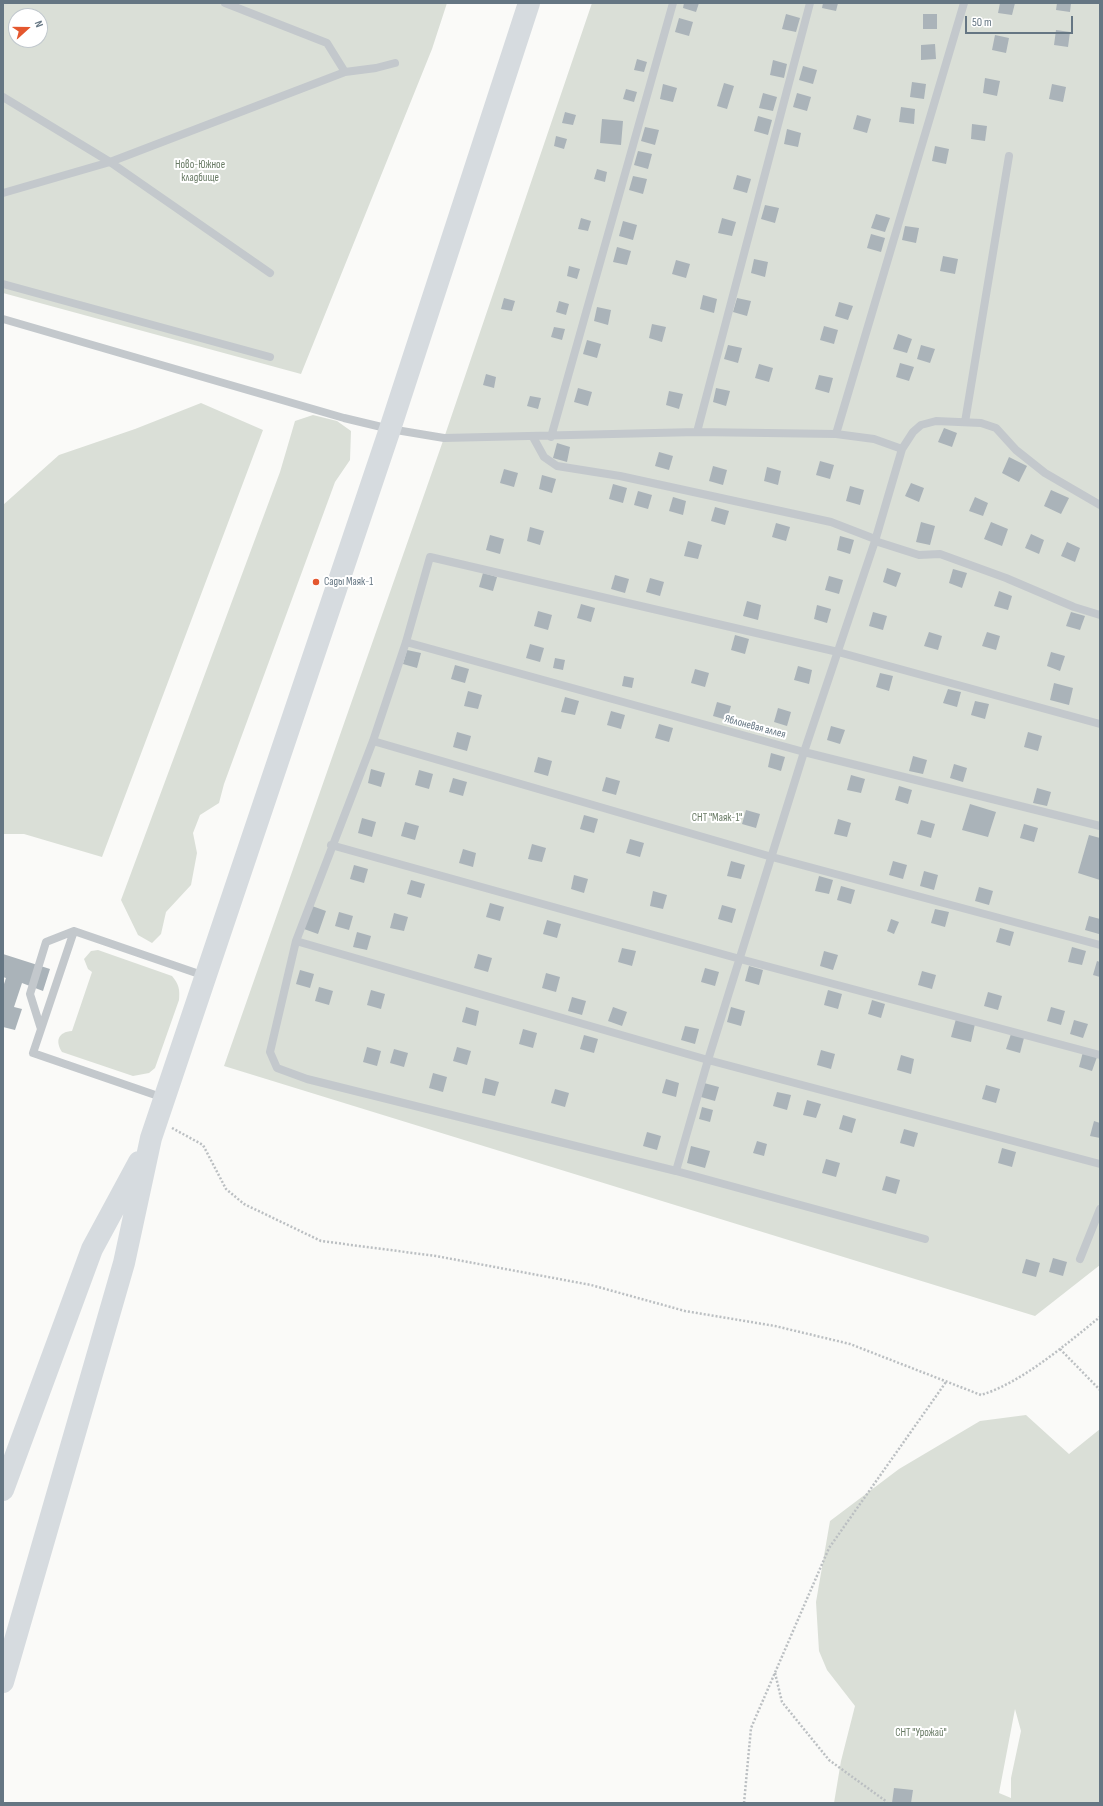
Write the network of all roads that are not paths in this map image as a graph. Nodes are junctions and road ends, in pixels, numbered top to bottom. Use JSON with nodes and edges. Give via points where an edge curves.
{"nodes":[{"id":1,"x":225,"y":3,"type":"edge"},
{"id":2,"x":530,"y":3,"type":"edge"},
{"id":3,"x":673,"y":3,"type":"edge"},
{"id":4,"x":810,"y":3,"type":"edge"},
{"id":5,"x":964,"y":3,"type":"edge"},
{"id":6,"x":395,"y":63,"type":"dead end"},
{"id":7,"x":345,"y":72,"type":"junction"},
{"id":8,"x":3,"y":97,"type":"edge"},
{"id":9,"x":1009,"y":156,"type":"dead end"},
{"id":10,"x":110,"y":162,"type":"junction"},
{"id":11,"x":3,"y":194,"type":"edge"},
{"id":12,"x":270,"y":273,"type":"dead end"},
{"id":13,"x":3,"y":284,"type":"edge"},
{"id":14,"x":3,"y":319,"type":"edge"},
{"id":15,"x":270,"y":357,"type":"dead end"},
{"id":16,"x":965,"y":422,"type":"junction"},
{"id":17,"x":390,"y":429,"type":"junction"},
{"id":18,"x":697,"y":432,"type":"junction"},
{"id":19,"x":836,"y":434,"type":"junction"},
{"id":20,"x":533,"y":437,"type":"junction"},
{"id":21,"x":551,"y":437,"type":"junction"},
{"id":22,"x":902,"y":448,"type":"junction"},
{"id":23,"x":1100,"y":505,"type":"edge"},
{"id":24,"x":875,"y":540,"type":"junction"},
{"id":25,"x":1100,"y":615,"type":"edge"},
{"id":26,"x":406,"y":642,"type":"junction"},
{"id":27,"x":838,"y":652,"type":"junction"},
{"id":28,"x":1100,"y":724,"type":"edge"},
{"id":29,"x":373,"y":741,"type":"junction"},
{"id":30,"x":804,"y":752,"type":"junction"},
{"id":31,"x":1100,"y":826,"type":"edge"},
{"id":32,"x":331,"y":846,"type":"junction"},
{"id":33,"x":772,"y":858,"type":"junction"},
{"id":34,"x":74,"y":931,"type":"junction"},
{"id":35,"x":296,"y":941,"type":"junction"},
{"id":36,"x":1100,"y":945,"type":"edge"},
{"id":37,"x":740,"y":959,"type":"junction"},
{"id":38,"x":206,"y":976,"type":"junction"},
{"id":39,"x":41,"y":1029,"type":"junction"},
{"id":40,"x":1100,"y":1055,"type":"edge"},
{"id":41,"x":708,"y":1060,"type":"junction"},
{"id":42,"x":164,"y":1098,"type":"junction"},
{"id":43,"x":154,"y":1129,"type":"junction"},
{"id":44,"x":1100,"y":1164,"type":"edge"},
{"id":45,"x":676,"y":1171,"type":"junction"},
{"id":46,"x":1100,"y":1210,"type":"edge"},
{"id":47,"x":925,"y":1239,"type":"dead end"},
{"id":48,"x":1080,"y":1259,"type":"dead end"},
{"id":49,"x":3,"y":1490,"type":"edge"},
{"id":50,"x":3,"y":1682,"type":"edge"}],
"edges":[{"from":1,"to":7,"type":"lane","via":[[327,43]]},
{"from":2,"to":17,"type":"highway"},
{"from":3,"to":21,"type":"lane"},
{"from":4,"to":18,"type":"lane"},
{"from":5,"to":19,"type":"lane"},
{"from":6,"to":7,"type":"lane"},
{"from":7,"to":10,"type":"lane"},
{"from":8,"to":10,"type":"lane"},
{"from":9,"to":16,"type":"lane"},
{"from":10,"to":11,"type":"lane"},
{"from":10,"to":12,"type":"lane"},
{"from":13,"to":15,"type":"lane"},
{"from":14,"to":17,"type":"lane"},
{"from":16,"to":22,"type":"lane","via":[[936,421],[921,425]]},
{"from":16,"to":23,"type":"lane","via":[[981,422],[996,428],[1016,450],[1045,473]]},
{"from":17,"to":20,"type":"lane","via":[[444,438]]},
{"from":17,"to":38,"type":"highway"},
{"from":18,"to":19,"type":"lane"},
{"from":18,"to":21,"type":"lane"},
{"from":19,"to":22,"type":"lane","via":[[874,439]]},
{"from":20,"to":21,"type":"lane"},
{"from":20,"to":24,"type":"lane","via":[[544,457],[557,466],[620,476],[831,522]]},
{"from":22,"to":24,"type":"lane"},
{"from":24,"to":25,"type":"lane","via":[[919,555],[940,554]]},
{"from":24,"to":27,"type":"lane"},
{"from":26,"to":27,"type":"lane","via":[[430,557]]},
{"from":26,"to":29,"type":"lane"},
{"from":26,"to":30,"type":"lane","name":"Яблоневая аллея"},
{"from":27,"to":28,"type":"lane"},
{"from":27,"to":30,"type":"lane"},
{"from":29,"to":32,"type":"lane"},
{"from":29,"to":33,"type":"lane"},
{"from":30,"to":31,"type":"lane","name":"Яблоневая аллея"},
{"from":30,"to":33,"type":"lane"},
{"from":32,"to":35,"type":"lane"},
{"from":32,"to":37,"type":"lane"},
{"from":33,"to":36,"type":"lane"},
{"from":33,"to":37,"type":"lane"},
{"from":34,"to":38,"type":"lane"},
{"from":34,"to":39,"type":"lane"},
{"from":34,"to":39,"type":"lane","via":[[46,942],[30,994]]},
{"from":35,"to":41,"type":"lane"},
{"from":35,"to":45,"type":"lane","via":[[270,1052],[277,1068],[307,1079]]},
{"from":37,"to":40,"type":"lane"},
{"from":37,"to":41,"type":"lane"},
{"from":38,"to":42,"type":"highway"},
{"from":39,"to":42,"type":"lane","via":[[33,1053]]},
{"from":41,"to":44,"type":"lane"},
{"from":41,"to":45,"type":"lane"},
{"from":42,"to":43,"type":"highway"},
{"from":43,"to":49,"type":"highway","via":[[92,1249]]},
{"from":43,"to":50,"type":"highway","via":[[124,1263]]},
{"from":45,"to":47,"type":"lane"},
{"from":46,"to":48,"type":"lane"}]}
